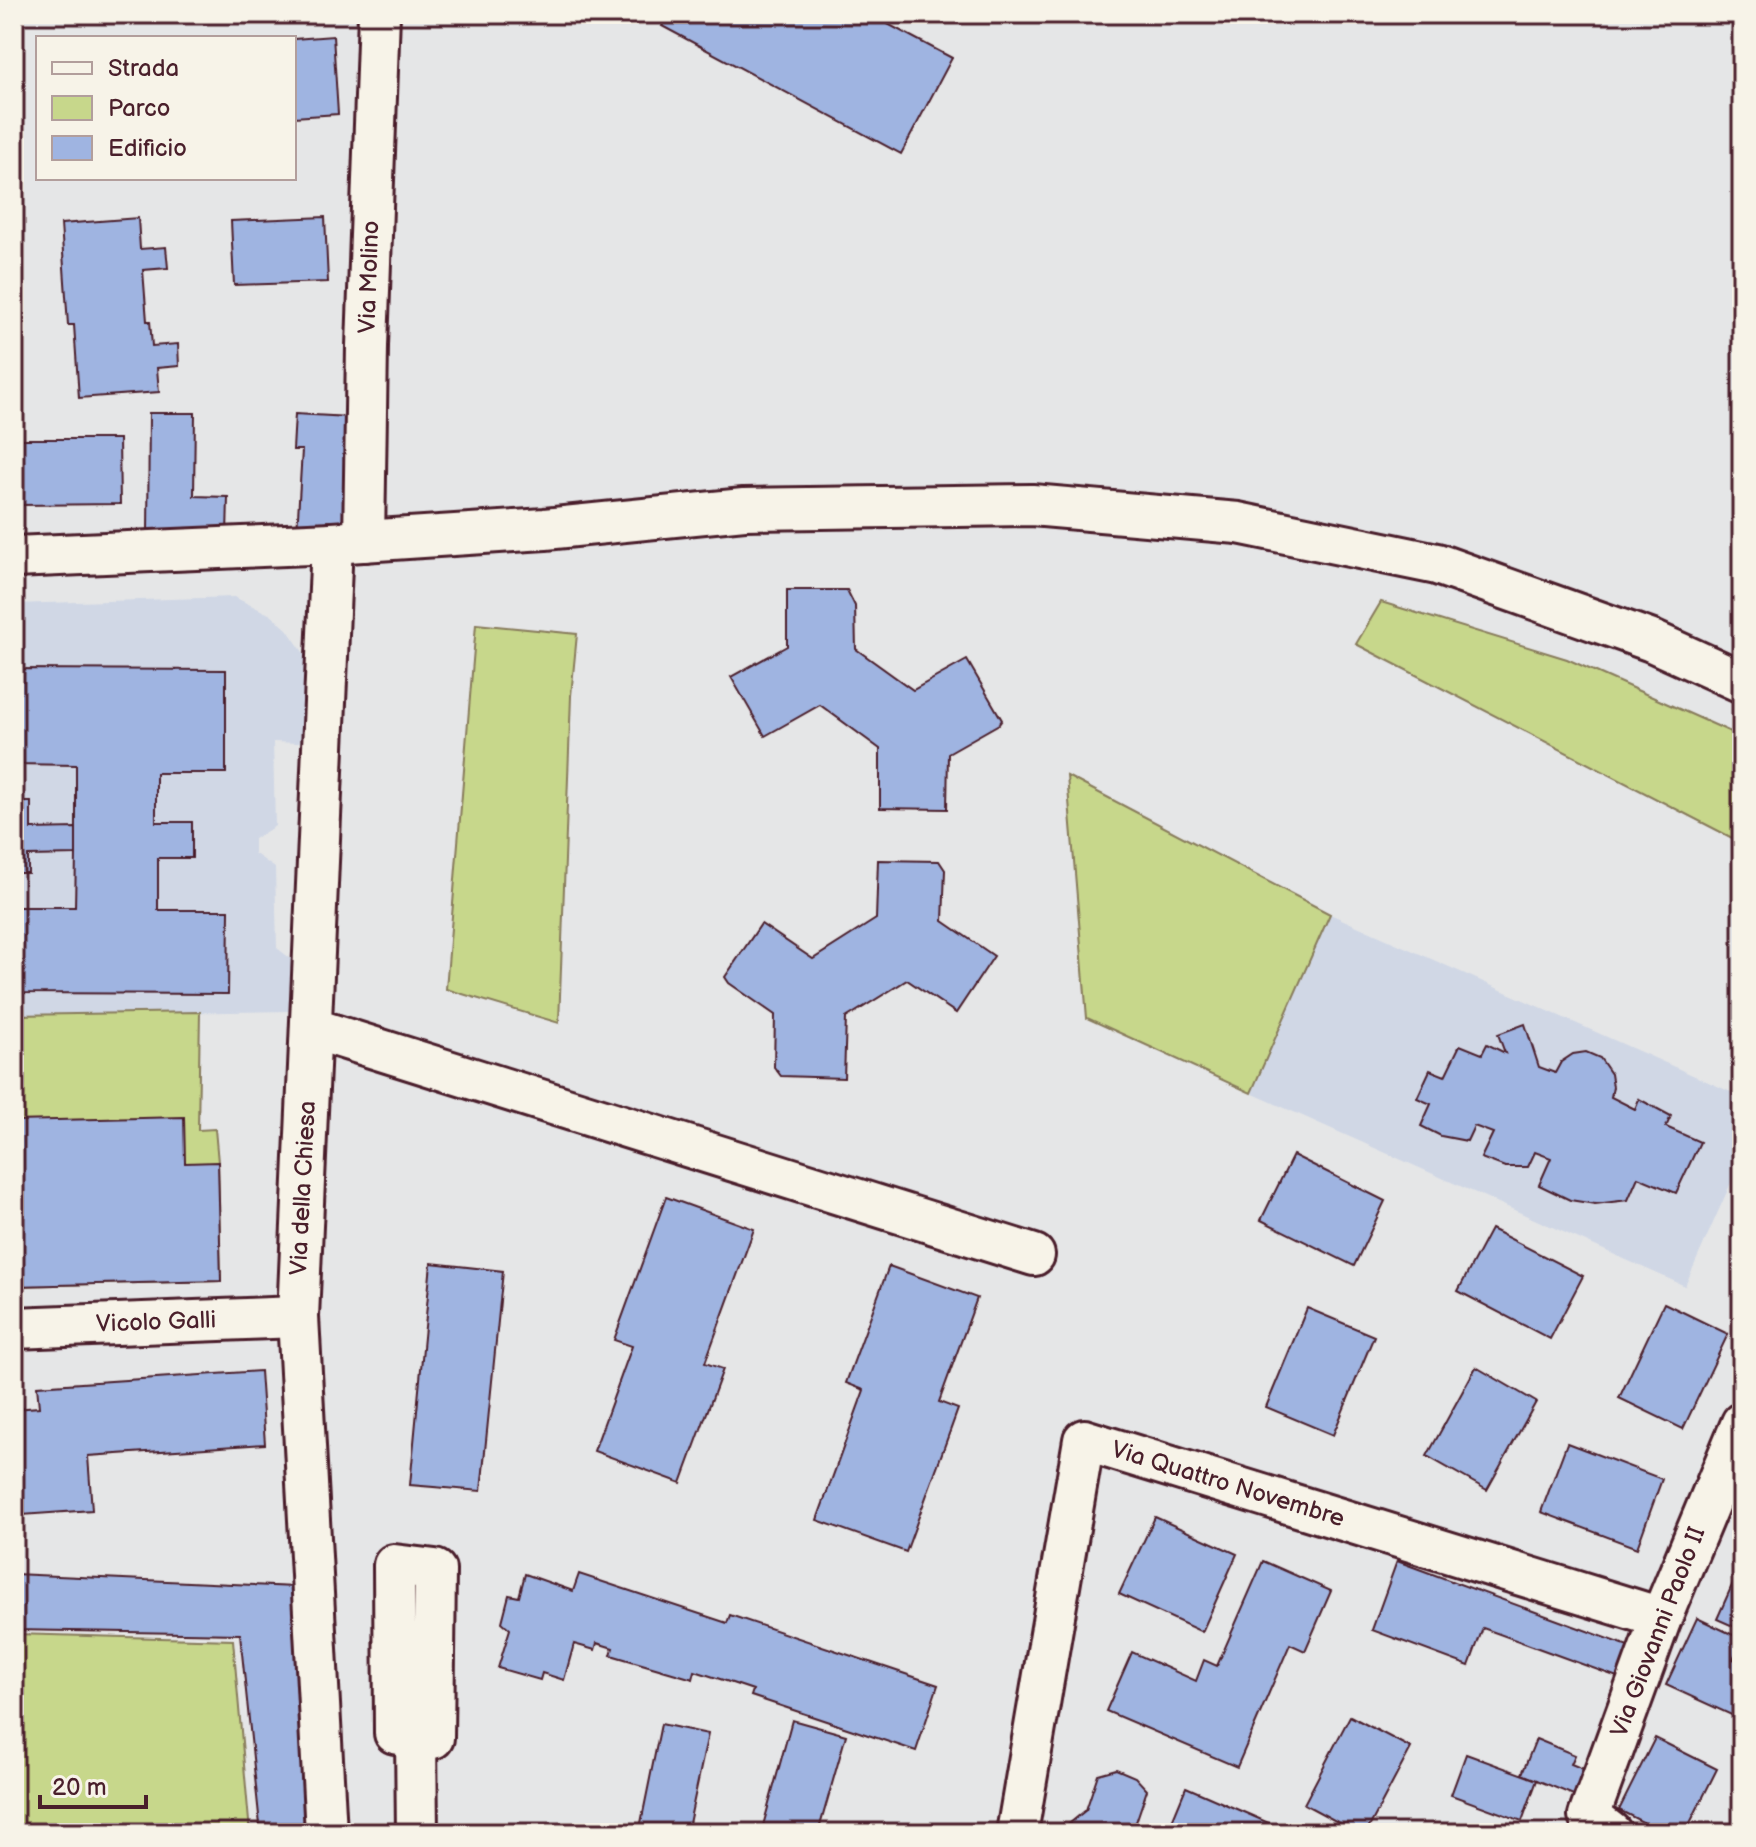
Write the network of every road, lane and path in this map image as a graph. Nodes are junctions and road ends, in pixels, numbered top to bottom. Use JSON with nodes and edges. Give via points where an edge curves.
{"nodes":[{"id":1,"x":379,"y":14,"type":"edge"},
{"id":2,"x":348,"y":542,"type":"junction"},
{"id":3,"x":14,"y":557,"type":"edge"},
{"id":4,"x":1742,"y":682,"type":"edge"},
{"id":5,"x":311,"y":1028,"type":"junction"},
{"id":6,"x":1034,"y":1255,"type":"dead end"},
{"id":7,"x":298,"y":1317,"type":"junction"},
{"id":8,"x":14,"y":1328,"type":"edge"},
{"id":9,"x":1742,"y":1423,"type":"edge"},
{"id":10,"x":1661,"y":1618,"type":"junction"},
{"id":11,"x":416,"y":1737,"type":"dead end"},
{"id":12,"x":326,"y":1833,"type":"edge"},
{"id":13,"x":417,"y":1833,"type":"edge"},
{"id":14,"x":1017,"y":1833,"type":"edge"},
{"id":15,"x":1611,"y":1833,"type":"edge"}],
"edges":[{"from":1,"to":2,"type":"street","name":"Via Molino","via":[[367,346]]},
{"from":2,"to":3,"type":"street"},
{"from":2,"to":4,"type":"street","via":[[744,509],[1032,505],[1238,523],[1437,564],[1652,641]]},
{"from":2,"to":5,"type":"street","name":"Via della Chiesa"},
{"from":5,"to":6,"type":"street"},
{"from":5,"to":7,"type":"street","name":"Via della Chiesa"},
{"from":7,"to":8,"type":"street","name":"Vicolo Galli"},
{"from":7,"to":12,"type":"street","name":"Via della Chiesa"},
{"from":9,"to":10,"type":"street","name":"Via Giovanni Paolo II"},
{"from":10,"to":14,"type":"street","name":"Via Quattro Novembre","via":[[1084,1440]]},
{"from":10,"to":15,"type":"street","name":"Via Giovanni Paolo II","via":[[1589,1816]]},
{"from":11,"to":13,"type":"street"}]}
